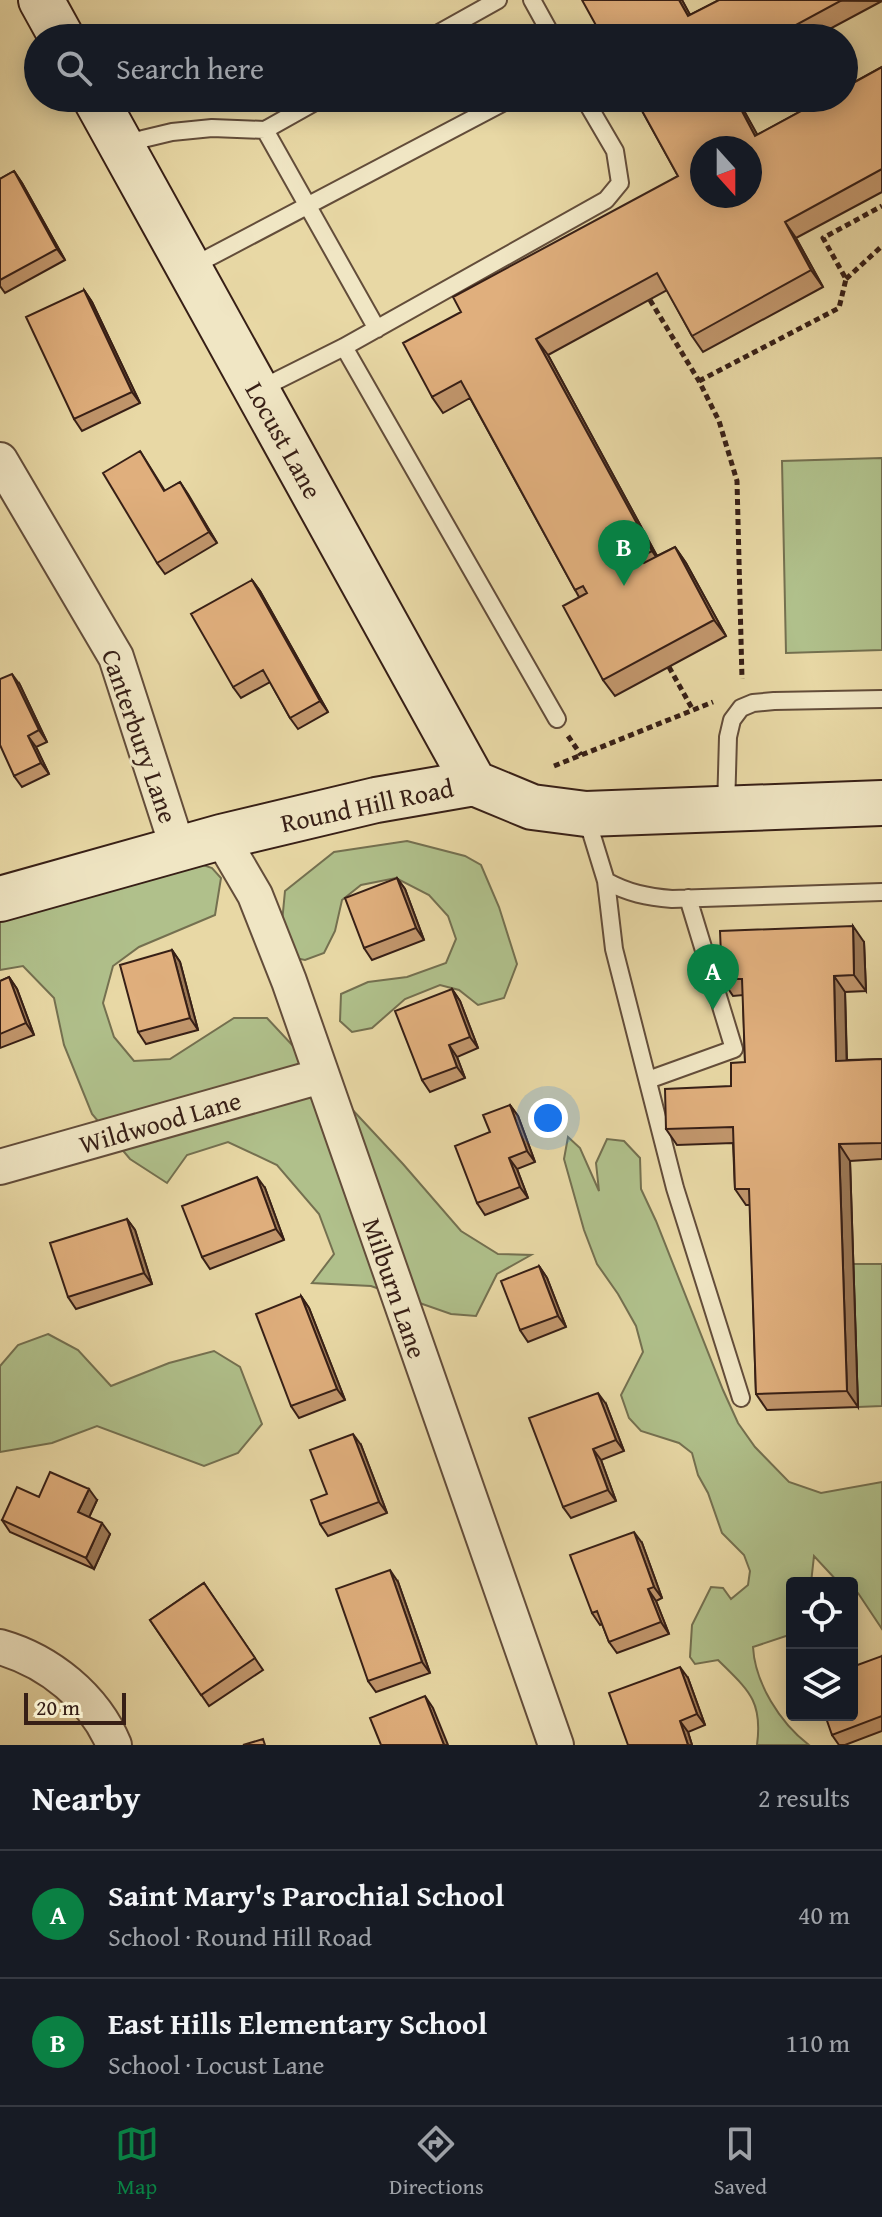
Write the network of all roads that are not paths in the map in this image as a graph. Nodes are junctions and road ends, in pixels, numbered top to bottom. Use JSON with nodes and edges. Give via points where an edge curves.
{"nodes":[{"id":1,"x":41,"y":0,"type":"edge"},
{"id":2,"x":498,"y":0,"type":"edge"},
{"id":3,"x":532,"y":0,"type":"edge"},
{"id":4,"x":54,"y":24,"type":"edge"},
{"id":5,"x":455,"y":24,"type":"edge"},
{"id":6,"x":545,"y":24,"type":"edge"},
{"id":7,"x":103,"y":112,"type":"edge"},
{"id":8,"x":297,"y":112,"type":"edge"},
{"id":9,"x":485,"y":112,"type":"edge"},
{"id":10,"x":592,"y":112,"type":"edge"},
{"id":11,"x":265,"y":130,"type":"junction"},
{"id":12,"x":120,"y":144,"type":"junction"},
{"id":13,"x":306,"y":206,"type":"junction"},
{"id":14,"x":188,"y":269,"type":"junction"},
{"id":15,"x":377,"y":329,"type":"junction"},
{"id":16,"x":344,"y":347,"type":"junction"},
{"id":17,"x":257,"y":390,"type":"junction"},
{"id":18,"x":0,"y":460,"type":"edge"},
{"id":19,"x":882,"y":699,"type":"edge"},
{"id":20,"x":557,"y":719,"type":"dead end"},
{"id":21,"x":474,"y":783,"type":"junction"},
{"id":22,"x":882,"y":803,"type":"edge"},
{"id":23,"x":726,"y":809,"type":"junction"},
{"id":24,"x":586,"y":814,"type":"junction"},
{"id":25,"x":221,"y":837,"type":"junction"},
{"id":26,"x":178,"y":849,"type":"junction"},
{"id":27,"x":606,"y":881,"type":"junction"},
{"id":28,"x":882,"y":892,"type":"edge"},
{"id":29,"x":688,"y":898,"type":"junction"},
{"id":30,"x":0,"y":899,"type":"edge"},
{"id":31,"x":321,"y":1076,"type":"junction"},
{"id":32,"x":648,"y":1080,"type":"junction"},
{"id":33,"x":0,"y":1167,"type":"edge"},
{"id":34,"x":741,"y":1398,"type":"dead end"},
{"id":35,"x":0,"y":1647,"type":"edge"},
{"id":36,"x":114,"y":1745,"type":"edge"},
{"id":37,"x":556,"y":1745,"type":"edge"}],
"edges":[{"from":1,"to":4,"type":"street"},
{"from":2,"to":5,"type":"lane"},
{"from":3,"to":6,"type":"lane"},
{"from":7,"to":12,"type":"street","name":"Locust Lane"},
{"from":8,"to":11,"type":"lane"},
{"from":9,"to":13,"type":"lane"},
{"from":10,"to":15,"type":"lane","via":[[615,151],[620,183],[606,200]]},
{"from":11,"to":12,"type":"lane","via":[[212,128]]},
{"from":11,"to":13,"type":"lane"},
{"from":12,"to":14,"type":"street","name":"Locust Lane"},
{"from":13,"to":14,"type":"lane"},
{"from":13,"to":15,"type":"lane"},
{"from":14,"to":17,"type":"street","name":"Locust Lane"},
{"from":15,"to":16,"type":"lane"},
{"from":16,"to":17,"type":"lane"},
{"from":16,"to":20,"type":"lane"},
{"from":17,"to":21,"type":"street","name":"Locust Lane"},
{"from":18,"to":26,"type":"street","name":"Canterbury Lane","via":[[116,657]]},
{"from":19,"to":23,"type":"lane","via":[[774,701],[741,708],[728,737]]},
{"from":21,"to":24,"type":"street","name":"Round Hill Road","via":[[532,807]]},
{"from":21,"to":25,"type":"street","name":"Round Hill Road"},
{"from":22,"to":23,"type":"street","name":"Round Hill Road"},
{"from":23,"to":24,"type":"street","name":"Round Hill Road"},
{"from":24,"to":27,"type":"lane"},
{"from":25,"to":26,"type":"street","name":"Round Hill Road"},
{"from":25,"to":31,"type":"street","name":"Milburn Lane","via":[[255,895]]},
{"from":26,"to":30,"type":"street","name":"Round Hill Road"},
{"from":27,"to":29,"type":"lane","via":[[646,897]]},
{"from":27,"to":32,"type":"lane","via":[[614,949]]},
{"from":28,"to":29,"type":"lane"},
{"from":29,"to":32,"type":"lane","via":[[734,1049]]},
{"from":31,"to":33,"type":"street","name":"Wildwood Lane"},
{"from":31,"to":37,"type":"street","name":"Milburn Lane"},
{"from":32,"to":34,"type":"lane","via":[[675,1188]]},
{"from":35,"to":36,"type":"street","via":[[26,1654],[70,1684]]}]}
